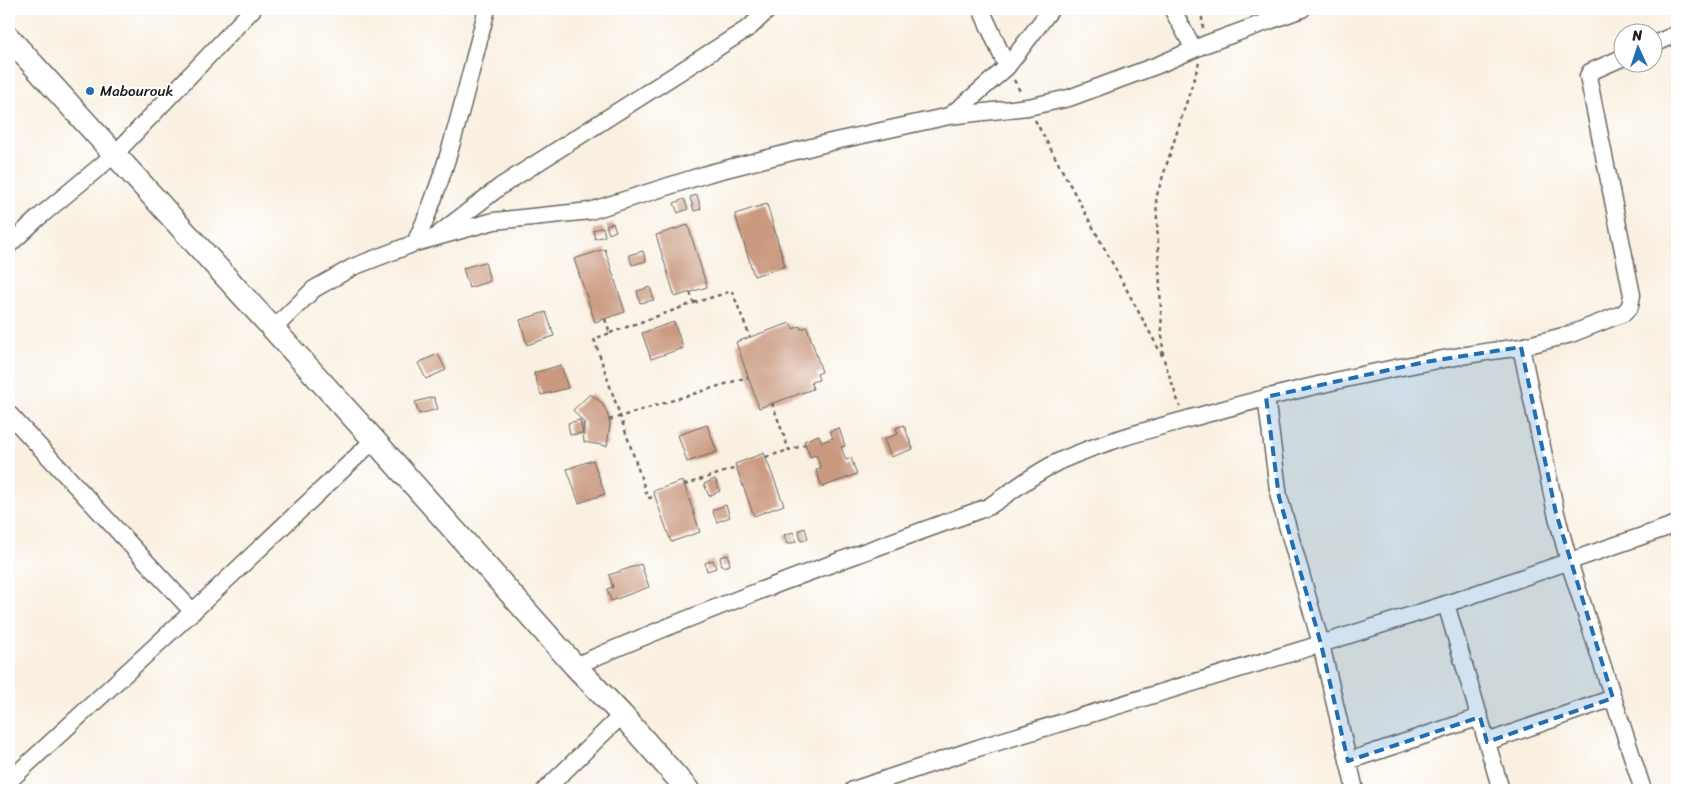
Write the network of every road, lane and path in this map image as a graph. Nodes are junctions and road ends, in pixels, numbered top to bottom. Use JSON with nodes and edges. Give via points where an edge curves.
{"nodes":[{"id":1,"x":253,"y":9,"type":"edge"},
{"id":2,"x":487,"y":9,"type":"edge"},
{"id":3,"x":769,"y":9,"type":"edge"},
{"id":4,"x":981,"y":9,"type":"edge"},
{"id":5,"x":1051,"y":9,"type":"edge"},
{"id":6,"x":1172,"y":9,"type":"edge"},
{"id":7,"x":1201,"y":9,"type":"edge"},
{"id":8,"x":1302,"y":9,"type":"edge"},
{"id":9,"x":1677,"y":34,"type":"edge"},
{"id":10,"x":9,"y":38,"type":"edge"},
{"id":11,"x":1664,"y":40,"type":"edge"},
{"id":12,"x":1200,"y":46,"type":"junction"},
{"id":13,"x":1614,"y":61,"type":"edge"},
{"id":14,"x":1007,"y":67,"type":"junction"},
{"id":15,"x":1028,"y":107,"type":"junction"},
{"id":16,"x":949,"y":116,"type":"junction"},
{"id":17,"x":115,"y":154,"type":"junction"},
{"id":18,"x":432,"y":238,"type":"junction"},
{"id":19,"x":415,"y":243,"type":"junction"},
{"id":20,"x":9,"y":245,"type":"edge"},
{"id":21,"x":690,"y":292,"type":"dead end"},
{"id":22,"x":694,"y":303,"type":"junction"},
{"id":23,"x":605,"y":319,"type":"dead end"},
{"id":24,"x":273,"y":329,"type":"junction"},
{"id":25,"x":610,"y":333,"type":"junction"},
{"id":26,"x":750,"y":337,"type":"dead end"},
{"id":27,"x":1521,"y":347,"type":"junction"},
{"id":28,"x":1163,"y":357,"type":"junction"},
{"id":29,"x":748,"y":377,"type":"dead end"},
{"id":30,"x":1266,"y":397,"type":"junction"},
{"id":31,"x":772,"y":403,"type":"dead end"},
{"id":32,"x":9,"y":414,"type":"edge"},
{"id":33,"x":620,"y":417,"type":"junction"},
{"id":34,"x":609,"y":420,"type":"dead end"},
{"id":35,"x":1185,"y":420,"type":"junction"},
{"id":36,"x":374,"y":440,"type":"junction"},
{"id":37,"x":805,"y":445,"type":"dead end"},
{"id":38,"x":789,"y":450,"type":"junction"},
{"id":39,"x":766,"y":457,"type":"dead end"},
{"id":40,"x":736,"y":468,"type":"dead end"},
{"id":41,"x":684,"y":485,"type":"dead end"},
{"id":42,"x":656,"y":497,"type":"dead end"},
{"id":43,"x":1677,"y":524,"type":"edge"},
{"id":44,"x":1569,"y":562,"type":"junction"},
{"id":45,"x":1446,"y":604,"type":"junction"},
{"id":46,"x":193,"y":612,"type":"junction"},
{"id":47,"x":1321,"y":644,"type":"junction"},
{"id":48,"x":575,"y":666,"type":"junction"},
{"id":49,"x":1613,"y":698,"type":"junction"},
{"id":50,"x":622,"y":716,"type":"junction"},
{"id":51,"x":1480,"y":717,"type":"junction"},
{"id":52,"x":1487,"y":742,"type":"junction"},
{"id":53,"x":1348,"y":761,"type":"junction"},
{"id":54,"x":9,"y":781,"type":"edge"},
{"id":55,"x":545,"y":790,"type":"edge"},
{"id":56,"x":688,"y":790,"type":"edge"},
{"id":57,"x":853,"y":790,"type":"edge"},
{"id":58,"x":1355,"y":790,"type":"edge"},
{"id":59,"x":1501,"y":790,"type":"edge"},
{"id":60,"x":1643,"y":790,"type":"edge"}],
"edges":[{"from":1,"to":17,"type":"street"},
{"from":2,"to":19,"type":"street","via":[[450,150]]},
{"from":3,"to":18,"type":"street","via":[[750,27],[501,186]]},
{"from":4,"to":14,"type":"street"},
{"from":5,"to":14,"type":"street"},
{"from":6,"to":12,"type":"street"},
{"from":7,"to":12,"type":"path"},
{"from":8,"to":12,"type":"street"},
{"from":9,"to":11,"type":"street"},
{"from":10,"to":17,"type":"highway"},
{"from":12,"to":15,"type":"street","via":[[1069,98]]},
{"from":12,"to":28,"type":"path","via":[[1156,198]]},
{"from":13,"to":27,"type":"street","via":[[1590,72],[1588,76],[1632,295],[1630,306],[1624,313],[1571,334]]},
{"from":14,"to":15,"type":"path"},
{"from":14,"to":16,"type":"street"},
{"from":15,"to":16,"type":"street"},
{"from":15,"to":28,"type":"path"},
{"from":16,"to":18,"type":"street","via":[[710,173],[590,211],[494,221]]},
{"from":17,"to":20,"type":"street"},
{"from":17,"to":24,"type":"highway"},
{"from":18,"to":19,"type":"street"},
{"from":19,"to":24,"type":"street","via":[[353,267],[314,288]]},
{"from":21,"to":22,"type":"path"},
{"from":22,"to":25,"type":"path"},
{"from":22,"to":26,"type":"path","via":[[732,291]]},
{"from":23,"to":25,"type":"path"},
{"from":24,"to":36,"type":"highway"},
{"from":25,"to":33,"type":"path","via":[[594,339]]},
{"from":27,"to":30,"type":"street","via":[[1354,375]]},
{"from":27,"to":44,"type":"street"},
{"from":28,"to":35,"type":"path"},
{"from":29,"to":33,"type":"path"},
{"from":30,"to":35,"type":"street"},
{"from":30,"to":47,"type":"street","via":[[1279,497]]},
{"from":31,"to":38,"type":"path"},
{"from":32,"to":46,"type":"street"},
{"from":33,"to":34,"type":"path"},
{"from":33,"to":42,"type":"path","via":[[648,498]]},
{"from":35,"to":48,"type":"street","via":[[1062,460],[988,506],[797,576]]},
{"from":36,"to":46,"type":"street"},
{"from":36,"to":48,"type":"highway"},
{"from":37,"to":38,"type":"path"},
{"from":38,"to":39,"type":"path"},
{"from":40,"to":41,"type":"path"},
{"from":43,"to":44,"type":"street"},
{"from":44,"to":45,"type":"street"},
{"from":44,"to":49,"type":"street"},
{"from":45,"to":47,"type":"street"},
{"from":45,"to":51,"type":"street"},
{"from":46,"to":54,"type":"street"},
{"from":47,"to":53,"type":"street"},
{"from":47,"to":57,"type":"street","via":[[978,748]]},
{"from":48,"to":50,"type":"highway"},
{"from":49,"to":52,"type":"street"},
{"from":49,"to":60,"type":"street"},
{"from":50,"to":55,"type":"street"},
{"from":50,"to":56,"type":"highway"},
{"from":51,"to":52,"type":"street"},
{"from":51,"to":53,"type":"street"},
{"from":52,"to":59,"type":"street"},
{"from":53,"to":58,"type":"street"}]}
